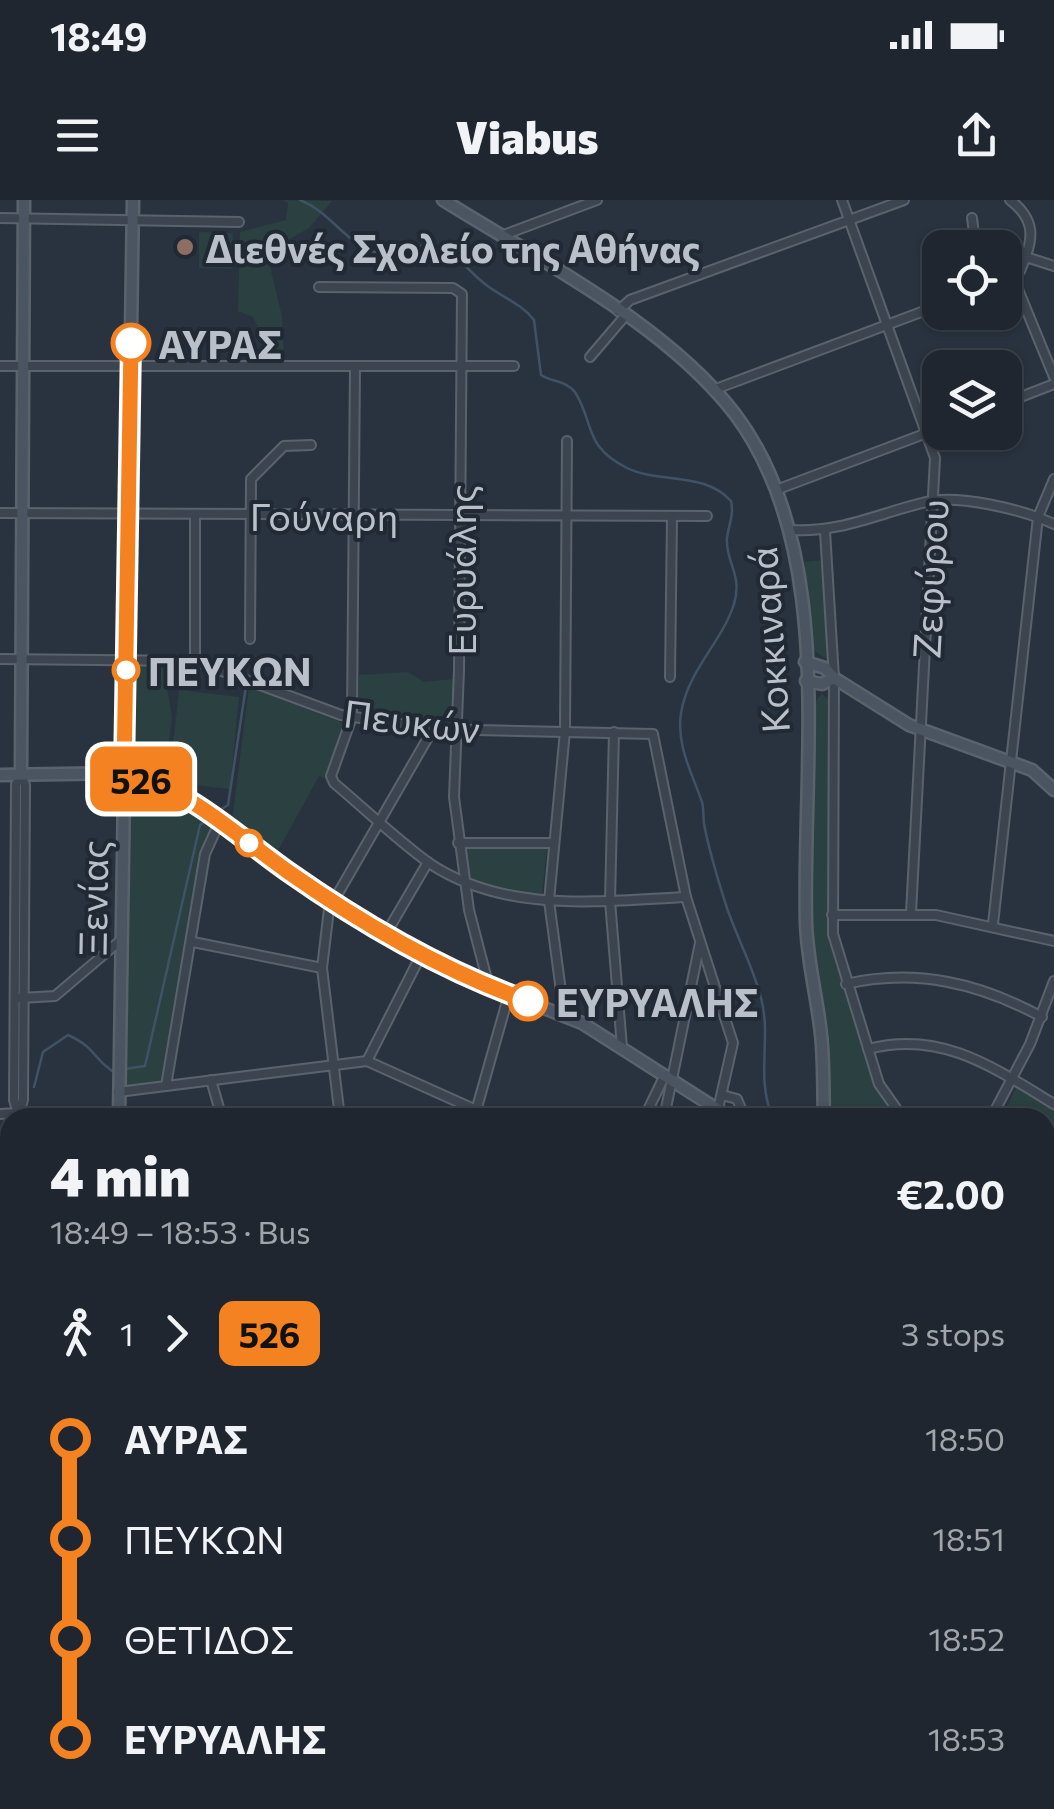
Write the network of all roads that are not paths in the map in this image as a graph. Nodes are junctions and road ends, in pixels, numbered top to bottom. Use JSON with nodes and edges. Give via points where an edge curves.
{"nodes":[{"id":1,"x":24,"y":200,"type":"edge"},
{"id":2,"x":133,"y":200,"type":"edge"},
{"id":3,"x":444,"y":200,"type":"edge"},
{"id":4,"x":558,"y":200,"type":"edge"},
{"id":5,"x":597,"y":200,"type":"edge"},
{"id":6,"x":842,"y":200,"type":"edge"},
{"id":7,"x":904,"y":200,"type":"edge"},
{"id":8,"x":1010,"y":200,"type":"edge"},
{"id":9,"x":564,"y":214,"type":"junction"},
{"id":10,"x":0,"y":218,"type":"edge"},
{"id":11,"x":24,"y":218,"type":"junction"},
{"id":12,"x":972,"y":218,"type":"dead end"},
{"id":13,"x":132,"y":219,"type":"junction"},
{"id":14,"x":850,"y":220,"type":"junction"},
{"id":15,"x":238,"y":222,"type":"dead end"},
{"id":16,"x":974,"y":230,"type":"edge"},
{"id":17,"x":502,"y":236,"type":"junction"},
{"id":18,"x":1026,"y":258,"type":"junction"},
{"id":19,"x":1022,"y":263,"type":"edge"},
{"id":20,"x":1054,"y":266,"type":"edge"},
{"id":21,"x":319,"y":287,"type":"dead end"},
{"id":22,"x":1022,"y":308,"type":"edge"},
{"id":23,"x":922,"y":312,"type":"edge"},
{"id":24,"x":622,"y":313,"type":"junction"},
{"id":25,"x":888,"y":326,"type":"junction"},
{"id":26,"x":590,"y":356,"type":"dead end"},
{"id":27,"x":0,"y":366,"type":"edge"},
{"id":28,"x":23,"y":366,"type":"junction"},
{"id":29,"x":130,"y":366,"type":"junction"},
{"id":30,"x":355,"y":366,"type":"junction"},
{"id":31,"x":461,"y":366,"type":"junction"},
{"id":32,"x":514,"y":366,"type":"dead end"},
{"id":33,"x":1054,"y":381,"type":"edge"},
{"id":34,"x":713,"y":390,"type":"junction"},
{"id":35,"x":1022,"y":395,"type":"edge"},
{"id":36,"x":922,"y":419,"type":"edge"},
{"id":37,"x":922,"y":435,"type":"edge"},
{"id":38,"x":567,"y":441,"type":"dead end"},
{"id":39,"x":311,"y":445,"type":"dead end"},
{"id":40,"x":932,"y":450,"type":"edge"},
{"id":41,"x":1054,"y":480,"type":"edge"},
{"id":42,"x":776,"y":490,"type":"junction"},
{"id":43,"x":933,"y":500,"type":"junction"},
{"id":44,"x":0,"y":513,"type":"edge"},
{"id":45,"x":22,"y":514,"type":"junction"},
{"id":46,"x":128,"y":514,"type":"junction"},
{"id":47,"x":195,"y":514,"type":"junction"},
{"id":48,"x":249,"y":514,"type":"junction"},
{"id":49,"x":354,"y":515,"type":"junction"},
{"id":50,"x":461,"y":515,"type":"junction"},
{"id":51,"x":569,"y":516,"type":"junction"},
{"id":52,"x":672,"y":516,"type":"junction"},
{"id":53,"x":707,"y":516,"type":"dead end"},
{"id":54,"x":1038,"y":516,"type":"junction"},
{"id":55,"x":1054,"y":524,"type":"edge"},
{"id":56,"x":791,"y":530,"type":"junction"},
{"id":57,"x":825,"y":531,"type":"junction"},
{"id":58,"x":250,"y":639,"type":"dead end"},
{"id":59,"x":0,"y":659,"type":"edge"},
{"id":60,"x":21,"y":659,"type":"junction"},
{"id":61,"x":126,"y":659,"type":"junction"},
{"id":62,"x":195,"y":662,"type":"junction"},
{"id":63,"x":805,"y":662,"type":"junction"},
{"id":64,"x":670,"y":677,"type":"dead end"},
{"id":65,"x":834,"y":678,"type":"junction"},
{"id":66,"x":806,"y":681,"type":"junction"},
{"id":67,"x":352,"y":717,"type":"junction"},
{"id":68,"x":434,"y":729,"type":"junction"},
{"id":69,"x":458,"y":730,"type":"junction"},
{"id":70,"x":921,"y":730,"type":"junction"},
{"id":71,"x":565,"y":731,"type":"junction"},
{"id":72,"x":614,"y":732,"type":"junction"},
{"id":73,"x":1011,"y":762,"type":"junction"},
{"id":74,"x":124,"y":773,"type":"junction"},
{"id":75,"x":0,"y":774,"type":"edge"},
{"id":76,"x":20,"y":774,"type":"junction"},
{"id":77,"x":1054,"y":790,"type":"edge"},
{"id":78,"x":220,"y":821,"type":"junction"},
{"id":79,"x":380,"y":822,"type":"junction"},
{"id":80,"x":554,"y":842,"type":"junction"},
{"id":81,"x":458,"y":843,"type":"junction"},
{"id":82,"x":428,"y":862,"type":"junction"},
{"id":83,"x":464,"y":882,"type":"junction"},
{"id":84,"x":686,"y":897,"type":"junction"},
{"id":85,"x":610,"y":900,"type":"junction"},
{"id":86,"x":549,"y":901,"type":"junction"},
{"id":87,"x":334,"y":902,"type":"junction"},
{"id":88,"x":911,"y":913,"type":"junction"},
{"id":89,"x":832,"y":915,"type":"junction"},
{"id":90,"x":0,"y":921,"type":"edge"},
{"id":91,"x":20,"y":921,"type":"junction"},
{"id":92,"x":993,"y":924,"type":"junction"},
{"id":93,"x":386,"y":932,"type":"junction"},
{"id":94,"x":120,"y":940,"type":"junction"},
{"id":95,"x":1054,"y":940,"type":"edge"},
{"id":96,"x":193,"y":942,"type":"junction"},
{"id":97,"x":700,"y":943,"type":"junction"},
{"id":98,"x":422,"y":953,"type":"junction"},
{"id":99,"x":322,"y":968,"type":"junction"},
{"id":100,"x":1054,"y":981,"type":"edge"},
{"id":101,"x":846,"y":984,"type":"junction"},
{"id":102,"x":489,"y":987,"type":"junction"},
{"id":103,"x":509,"y":994,"type":"junction"},
{"id":104,"x":20,"y":998,"type":"junction"},
{"id":105,"x":564,"y":1014,"type":"junction"},
{"id":106,"x":1042,"y":1016,"type":"junction"},
{"id":107,"x":19,"y":1025,"type":"junction"},
{"id":108,"x":0,"y":1026,"type":"edge"},
{"id":109,"x":622,"y":1047,"type":"junction"},
{"id":110,"x":868,"y":1049,"type":"junction"},
{"id":111,"x":367,"y":1061,"type":"junction"},
{"id":112,"x":334,"y":1066,"type":"junction"},
{"id":113,"x":668,"y":1077,"type":"junction"},
{"id":114,"x":1013,"y":1079,"type":"junction"},
{"id":115,"x":211,"y":1080,"type":"junction"},
{"id":116,"x":166,"y":1086,"type":"junction"},
{"id":117,"x":118,"y":1092,"type":"junction"},
{"id":118,"x":722,"y":1095,"type":"junction"},
{"id":119,"x":1054,"y":1104,"type":"edge"},
{"id":120,"x":16,"y":1108,"type":"edge"},
{"id":121,"x":119,"y":1108,"type":"edge"},
{"id":122,"x":219,"y":1108,"type":"edge"},
{"id":123,"x":339,"y":1108,"type":"edge"},
{"id":124,"x":463,"y":1108,"type":"edge"},
{"id":125,"x":477,"y":1108,"type":"edge"},
{"id":126,"x":650,"y":1108,"type":"edge"},
{"id":127,"x":665,"y":1108,"type":"edge"},
{"id":128,"x":716,"y":1108,"type":"edge"},
{"id":129,"x":718,"y":1108,"type":"edge"},
{"id":130,"x":741,"y":1108,"type":"edge"},
{"id":131,"x":824,"y":1108,"type":"edge"},
{"id":132,"x":896,"y":1108,"type":"edge"},
{"id":133,"x":997,"y":1108,"type":"edge"}],
"edges":[{"from":1,"to":11,"type":"street"},
{"from":2,"to":13,"type":"street","name":"Ξενίας"},
{"from":3,"to":17,"type":"street","name":"Κοκκιναρά"},
{"from":4,"to":9,"type":"street"},
{"from":5,"to":9,"type":"street"},
{"from":6,"to":14,"type":"street","name":"Ζεφύρου"},
{"from":7,"to":14,"type":"street"},
{"from":8,"to":18,"type":"street","via":[[1031,224]]},
{"from":9,"to":17,"type":"street"},
{"from":10,"to":11,"type":"street"},
{"from":11,"to":13,"type":"street"},
{"from":11,"to":28,"type":"street"},
{"from":12,"to":16,"type":"street"},
{"from":13,"to":15,"type":"street"},
{"from":13,"to":29,"type":"street","name":"Ξενίας"},
{"from":14,"to":24,"type":"street","via":[[630,300]]},
{"from":14,"to":25,"type":"street","name":"Ζεφύρου"},
{"from":17,"to":24,"type":"street","name":"Κοκκιναρά"},
{"from":18,"to":19,"type":"street"},
{"from":18,"to":20,"type":"street"},
{"from":21,"to":31,"type":"street","name":"Ευρυάλης","via":[[457,289]]},
{"from":22,"to":33,"type":"street"},
{"from":23,"to":25,"type":"street"},
{"from":24,"to":26,"type":"street"},
{"from":24,"to":34,"type":"street","name":"Κοκκιναρά"},
{"from":25,"to":34,"type":"street"},
{"from":25,"to":36,"type":"street","name":"Ζεφύρου"},
{"from":27,"to":28,"type":"street"},
{"from":28,"to":29,"type":"street"},
{"from":28,"to":45,"type":"street"},
{"from":29,"to":30,"type":"street"},
{"from":29,"to":46,"type":"street","name":"Ξενίας"},
{"from":30,"to":31,"type":"street"},
{"from":30,"to":49,"type":"street"},
{"from":31,"to":32,"type":"street"},
{"from":31,"to":50,"type":"street","name":"Ευρυάλης"},
{"from":33,"to":35,"type":"street"},
{"from":34,"to":42,"type":"street","name":"Κοκκιναρά","via":[[756,448]]},
{"from":37,"to":42,"type":"street"},
{"from":38,"to":51,"type":"street"},
{"from":39,"to":48,"type":"street","via":[[284,446],[254,473]]},
{"from":40,"to":43,"type":"street","name":"Ζεφύρου"},
{"from":41,"to":54,"type":"street"},
{"from":42,"to":56,"type":"street","name":"Κοκκιναρά"},
{"from":43,"to":54,"type":"street"},
{"from":43,"to":57,"type":"street"},
{"from":43,"to":70,"type":"street","name":"Ζεφύρου"},
{"from":44,"to":45,"type":"street","name":"Γούναρη"},
{"from":45,"to":46,"type":"street","name":"Γούναρη"},
{"from":45,"to":60,"type":"street"},
{"from":46,"to":47,"type":"street","name":"Γούναρη"},
{"from":46,"to":61,"type":"street","name":"Ξενίας"},
{"from":47,"to":48,"type":"street","name":"Γούναρη"},
{"from":47,"to":62,"type":"street"},
{"from":48,"to":49,"type":"street","name":"Γούναρη"},
{"from":48,"to":58,"type":"street"},
{"from":49,"to":50,"type":"street","name":"Γούναρη"},
{"from":49,"to":67,"type":"street"},
{"from":50,"to":51,"type":"street","name":"Γούναρη"},
{"from":50,"to":69,"type":"street","name":"Ευρυάλης"},
{"from":51,"to":52,"type":"street","name":"Γούναρη"},
{"from":51,"to":71,"type":"street"},
{"from":52,"to":53,"type":"street","name":"Γούναρη"},
{"from":52,"to":64,"type":"street"},
{"from":54,"to":55,"type":"street"},
{"from":54,"to":73,"type":"street"},
{"from":56,"to":57,"type":"street"},
{"from":56,"to":63,"type":"street","name":"Κοκκιναρά"},
{"from":57,"to":65,"type":"street"},
{"from":59,"to":60,"type":"street","name":"Πευκών"},
{"from":60,"to":61,"type":"street","name":"Πευκών"},
{"from":60,"to":76,"type":"street"},
{"from":61,"to":62,"type":"street","name":"Πευκών"},
{"from":61,"to":74,"type":"street","name":"Ξενίας"},
{"from":62,"to":67,"type":"street","name":"Πευκών"},
{"from":63,"to":65,"type":"street"},
{"from":63,"to":66,"type":"street","name":"Κοκκιναρά"},
{"from":65,"to":66,"type":"street"},
{"from":65,"to":70,"type":"street"},
{"from":65,"to":89,"type":"street"},
{"from":66,"to":131,"type":"street","name":"Κοκκιναρά","via":[[806,926],[822,1036]]},
{"from":67,"to":68,"type":"street","name":"Πευκών"},
{"from":67,"to":79,"type":"street","via":[[331,776]]},
{"from":68,"to":69,"type":"street","name":"Πευκών"},
{"from":68,"to":79,"type":"street"},
{"from":69,"to":71,"type":"street","name":"Πευκών"},
{"from":69,"to":81,"type":"street","name":"Ευρυάλης"},
{"from":70,"to":73,"type":"street"},
{"from":70,"to":88,"type":"street","name":"Ζεφύρου"},
{"from":71,"to":72,"type":"street","name":"Πευκών"},
{"from":71,"to":80,"type":"street"},
{"from":72,"to":84,"type":"street","name":"Πευκών","via":[[652,734]]},
{"from":72,"to":85,"type":"street"},
{"from":73,"to":77,"type":"street"},
{"from":73,"to":92,"type":"street"},
{"from":74,"to":76,"type":"street"},
{"from":74,"to":78,"type":"street"},
{"from":74,"to":94,"type":"street","name":"Ξενίας"},
{"from":75,"to":76,"type":"street"},
{"from":76,"to":91,"type":"street"},
{"from":78,"to":87,"type":"street"},
{"from":78,"to":96,"type":"street","via":[[205,854]]},
{"from":79,"to":82,"type":"street"},
{"from":79,"to":87,"type":"street"},
{"from":80,"to":81,"type":"street"},
{"from":80,"to":86,"type":"street"},
{"from":81,"to":83,"type":"street","name":"Ευρυάλης"},
{"from":82,"to":83,"type":"street"},
{"from":82,"to":93,"type":"street"},
{"from":83,"to":86,"type":"street"},
{"from":83,"to":102,"type":"street","name":"Ευρυάλης"},
{"from":84,"to":85,"type":"street"},
{"from":84,"to":97,"type":"street"},
{"from":85,"to":86,"type":"street"},
{"from":85,"to":109,"type":"street"},
{"from":86,"to":105,"type":"street"},
{"from":87,"to":93,"type":"street"},
{"from":87,"to":99,"type":"street"},
{"from":88,"to":89,"type":"street"},
{"from":88,"to":92,"type":"street"},
{"from":89,"to":101,"type":"street"},
{"from":90,"to":91,"type":"street"},
{"from":91,"to":104,"type":"street"},
{"from":92,"to":95,"type":"street"},
{"from":93,"to":98,"type":"street"},
{"from":94,"to":104,"type":"street","via":[[55,996]]},
{"from":94,"to":117,"type":"street","name":"Ξενίας"},
{"from":96,"to":99,"type":"street"},
{"from":96,"to":116,"type":"street"},
{"from":97,"to":113,"type":"street"},
{"from":97,"to":118,"type":"street","via":[[733,1043]]},
{"from":98,"to":102,"type":"street"},
{"from":98,"to":111,"type":"street"},
{"from":99,"to":112,"type":"street"},
{"from":100,"to":106,"type":"street"},
{"from":101,"to":106,"type":"street","via":[[882,977],[947,981],[996,992]]},
{"from":101,"to":110,"type":"street"},
{"from":102,"to":103,"type":"street"},
{"from":103,"to":105,"type":"street"},
{"from":103,"to":125,"type":"street"},
{"from":104,"to":107,"type":"street"},
{"from":105,"to":109,"type":"street"},
{"from":106,"to":114,"type":"street"},
{"from":107,"to":108,"type":"street"},
{"from":107,"to":120,"type":"street"},
{"from":109,"to":113,"type":"street"},
{"from":110,"to":114,"type":"street","via":[[904,1041],[937,1044]]},
{"from":110,"to":132,"type":"street","via":[[879,1084]]},
{"from":111,"to":112,"type":"street"},
{"from":111,"to":124,"type":"street"},
{"from":112,"to":115,"type":"street"},
{"from":112,"to":123,"type":"street"},
{"from":113,"to":126,"type":"street"},
{"from":113,"to":127,"type":"street"},
{"from":113,"to":128,"type":"street"},
{"from":114,"to":119,"type":"street"},
{"from":114,"to":133,"type":"street"},
{"from":115,"to":116,"type":"street"},
{"from":115,"to":122,"type":"street"},
{"from":116,"to":117,"type":"street"},
{"from":117,"to":121,"type":"street","name":"Ξενίας"},
{"from":118,"to":129,"type":"street"},
{"from":118,"to":130,"type":"street","via":[[737,1099]]}]}
